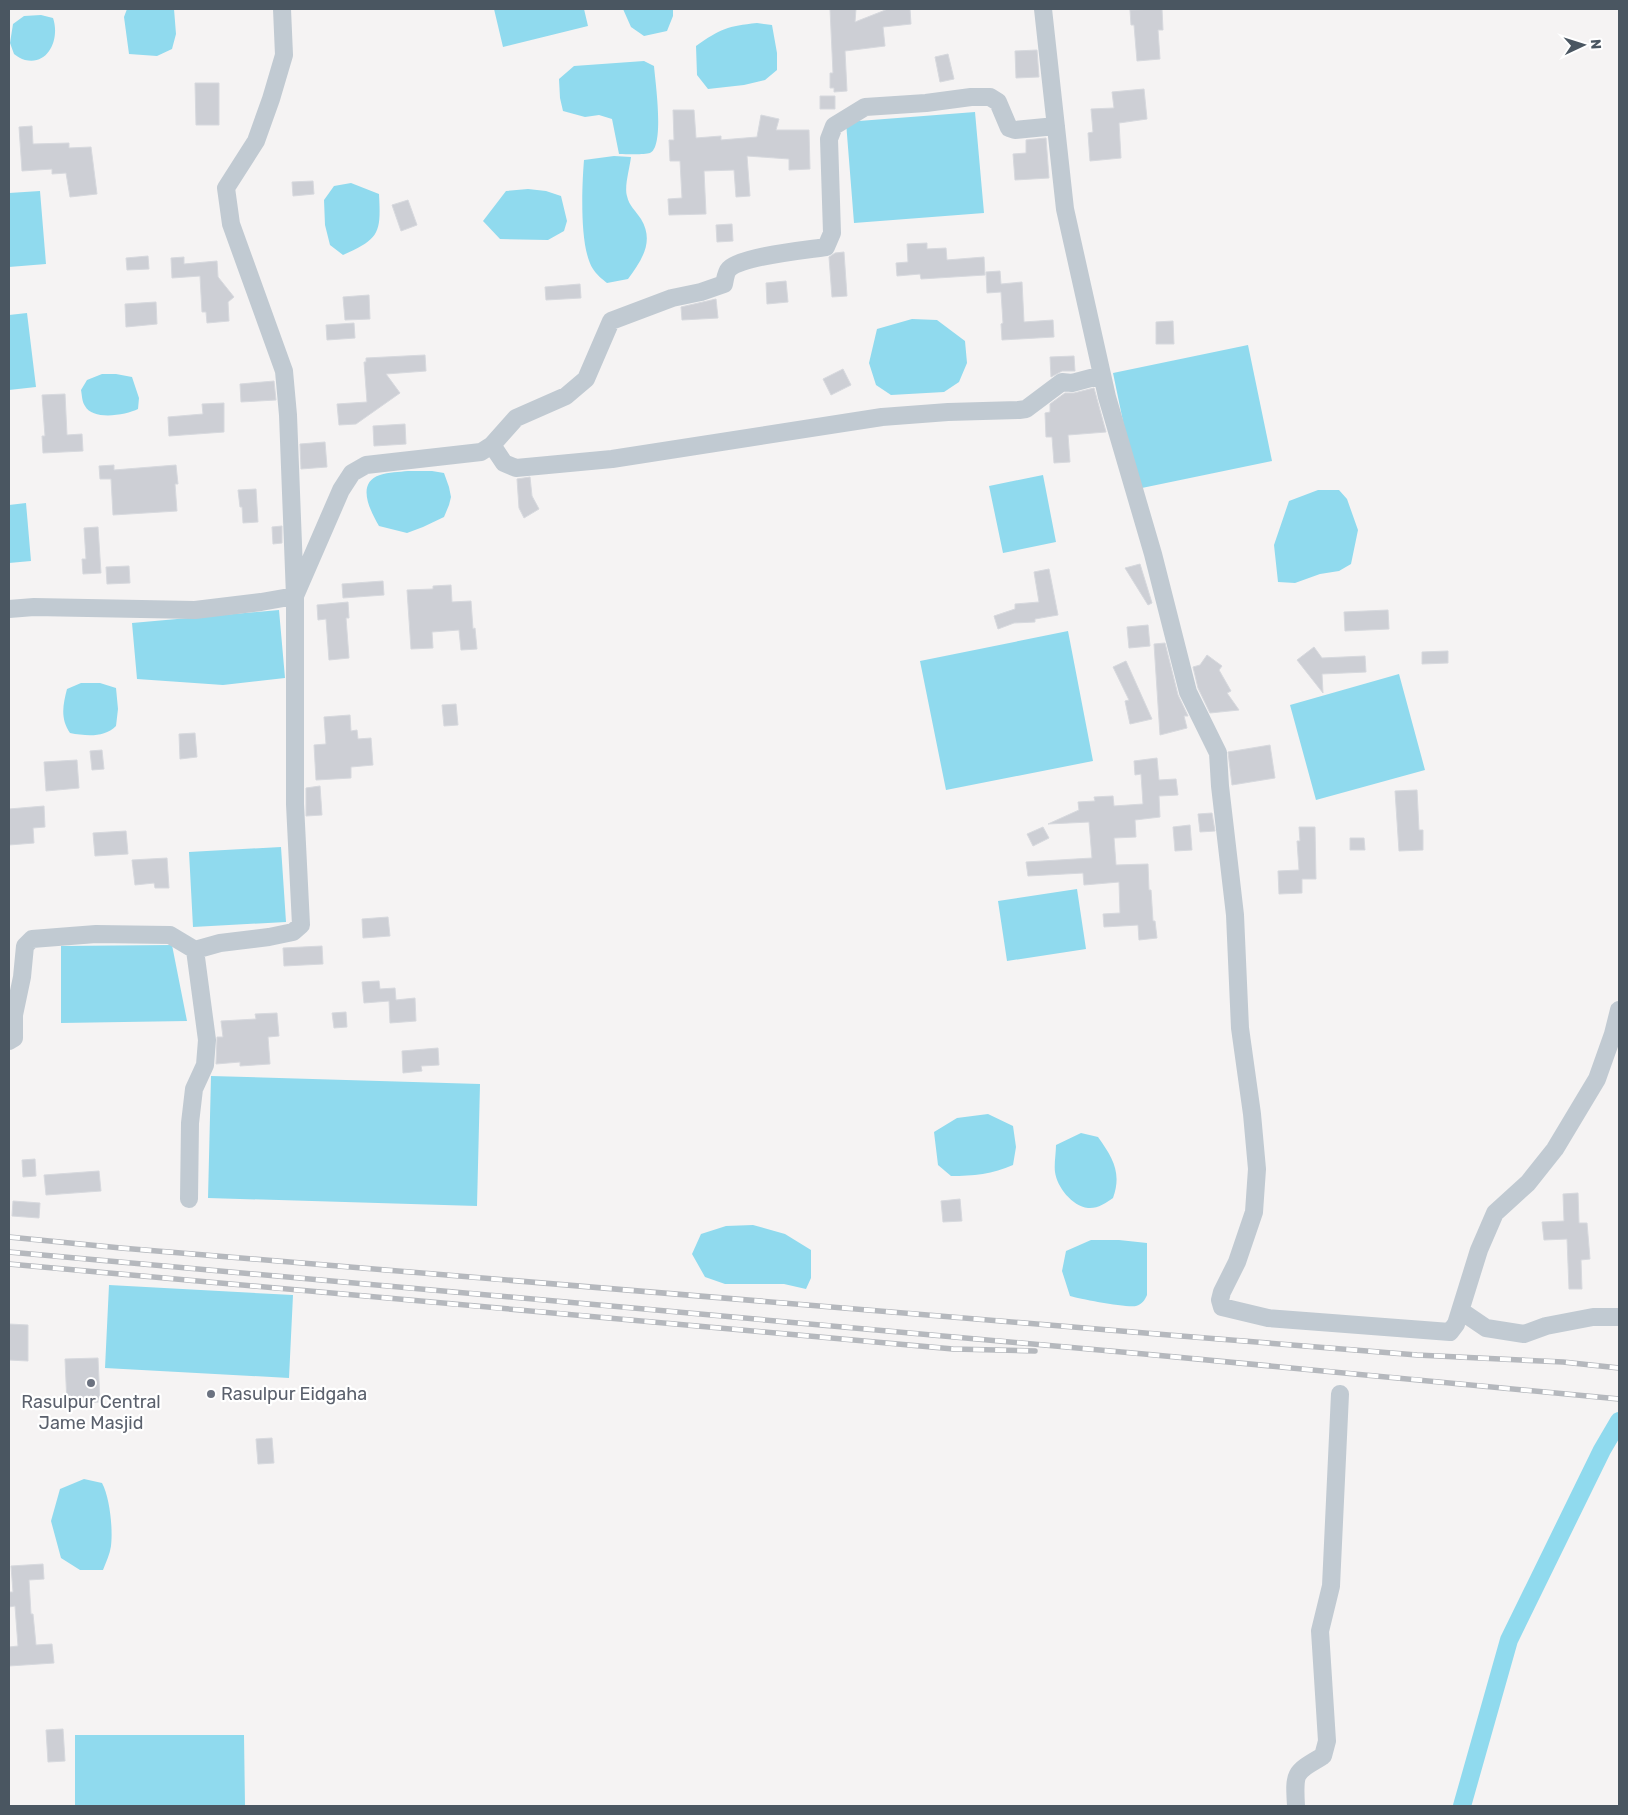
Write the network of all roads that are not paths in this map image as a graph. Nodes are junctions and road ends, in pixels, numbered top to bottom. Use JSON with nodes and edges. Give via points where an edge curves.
{"nodes":[{"id":1,"x":282,"y":9,"type":"edge"},
{"id":2,"x":1043,"y":9,"type":"edge"},
{"id":3,"x":1056,"y":126,"type":"junction"},
{"id":4,"x":1102,"y":375,"type":"junction"},
{"id":5,"x":492,"y":445,"type":"junction"},
{"id":6,"x":295,"y":596,"type":"junction"},
{"id":7,"x":9,"y":608,"type":"edge"},
{"id":8,"x":195,"y":950,"type":"junction"},
{"id":9,"x":1619,"y":1010,"type":"edge"},
{"id":10,"x":9,"y":1041,"type":"edge"},
{"id":11,"x":189,"y":1199,"type":"dead end"},
{"id":12,"x":1461,"y":1311,"type":"junction"},
{"id":13,"x":1619,"y":1317,"type":"edge"},
{"id":14,"x":1340,"y":1394,"type":"dead end"},
{"id":15,"x":1296,"y":1806,"type":"edge"}],
"edges":[{"from":1,"to":6,"type":"street","via":[[284,55],[271,99],[256,141],[226,188],[231,224],[284,371]]},
{"from":2,"to":3,"type":"street"},
{"from":3,"to":4,"type":"street","via":[[1065,209]]},
{"from":3,"to":5,"type":"street","via":[[1009,128],[998,102],[990,97],[865,107],[834,126],[829,139],[832,233],[826,247],[748,260],[727,270],[724,284],[672,298],[611,321],[586,380],[566,396],[516,418]]},
{"from":4,"to":5,"type":"street","via":[[1072,383],[1062,382],[1026,409],[882,417],[612,459],[516,468],[504,464]]},
{"from":4,"to":12,"type":"street","via":[[1188,692],[1218,753],[1235,915],[1240,1028],[1256,1169],[1254,1212],[1237,1262],[1222,1292],[1222,1307],[1268,1318],[1450,1332]]},
{"from":5,"to":6,"type":"street","via":[[481,452],[366,465],[352,473],[341,490]]},
{"from":6,"to":7,"type":"street","via":[[195,610]]},
{"from":6,"to":8,"type":"street","via":[[296,804],[301,925],[292,932]]},
{"from":8,"to":10,"type":"street","via":[[170,935],[96,934],[32,939],[25,946],[14,1015],[14,1038]]},
{"from":8,"to":11,"type":"street","via":[[207,1040],[205,1065],[194,1089],[190,1123]]},
{"from":9,"to":12,"type":"street","via":[[1597,1079],[1555,1150],[1528,1184],[1495,1214],[1479,1250]]},
{"from":12,"to":13,"type":"street","via":[[1486,1328],[1524,1334],[1546,1326],[1593,1317]]},
{"from":14,"to":15,"type":"street","via":[[1331,1586],[1320,1632],[1327,1741],[1323,1756],[1300,1769],[1295,1779]]}]}
